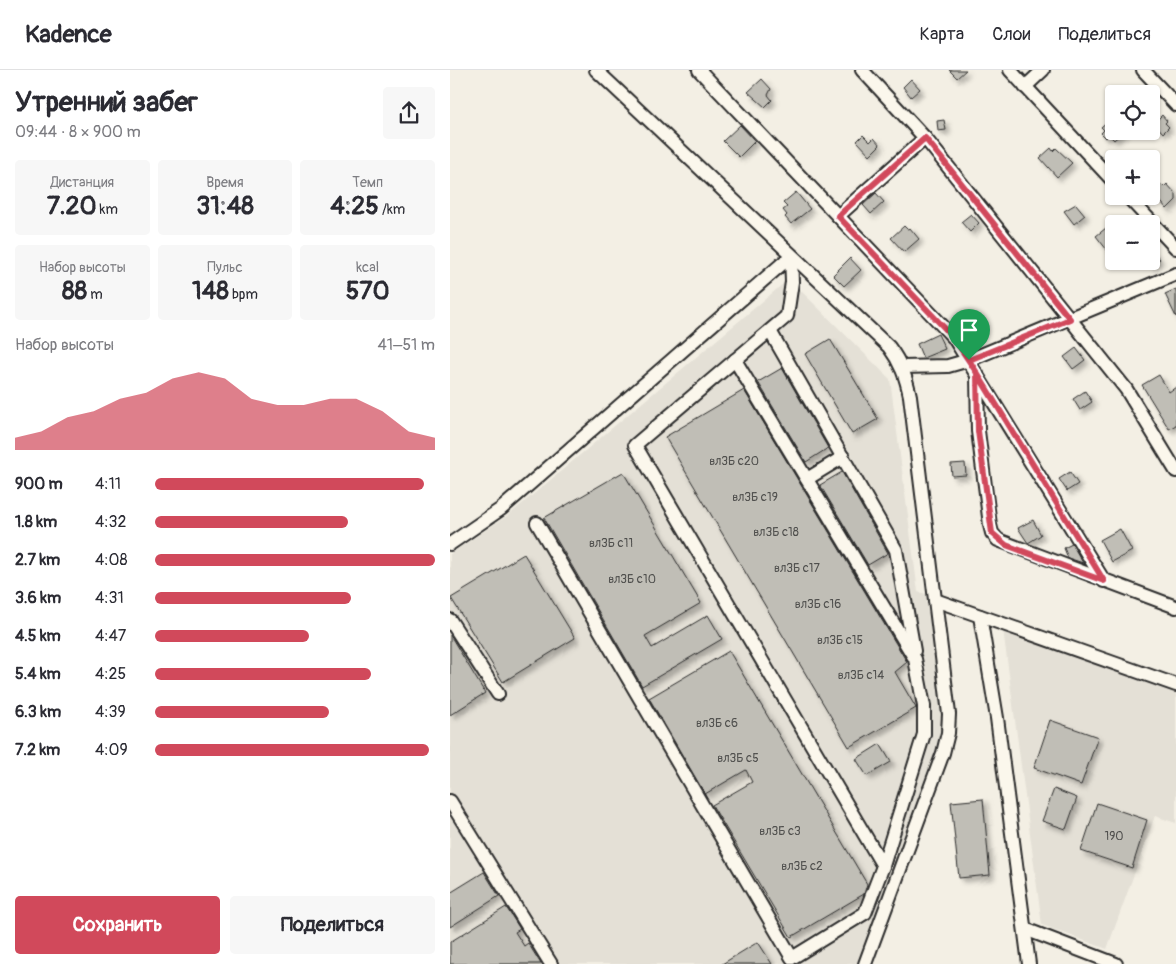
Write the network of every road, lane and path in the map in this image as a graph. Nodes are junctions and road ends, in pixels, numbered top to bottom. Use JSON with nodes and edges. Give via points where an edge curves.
{"nodes":[{"id":1,"x":596,"y":70,"type":"edge"},
{"id":2,"x":699,"y":70,"type":"edge"},
{"id":3,"x":862,"y":70,"type":"edge"},
{"id":4,"x":1010,"y":70,"type":"edge"},
{"id":5,"x":1043,"y":70,"type":"edge"},
{"id":6,"x":1143,"y":70,"type":"edge"},
{"id":7,"x":1025,"y":86,"type":"junction"},
{"id":8,"x":1176,"y":105,"type":"edge"},
{"id":9,"x":925,"y":138,"type":"junction"},
{"id":10,"x":1105,"y":172,"type":"edge"},
{"id":11,"x":1135,"y":205,"type":"edge"},
{"id":12,"x":838,"y":216,"type":"junction"},
{"id":13,"x":1176,"y":248,"type":"edge"},
{"id":14,"x":791,"y":256,"type":"junction"},
{"id":15,"x":1176,"y":274,"type":"edge"},
{"id":16,"x":1070,"y":319,"type":"junction"},
{"id":17,"x":770,"y":331,"type":"junction"},
{"id":18,"x":735,"y":360,"type":"junction"},
{"id":19,"x":969,"y":360,"type":"junction"},
{"id":20,"x":902,"y":367,"type":"junction"},
{"id":21,"x":977,"y":373,"type":"junction"},
{"id":22,"x":843,"y":457,"type":"junction"},
{"id":23,"x":1176,"y":471,"type":"edge"},
{"id":24,"x":807,"y":479,"type":"junction"},
{"id":25,"x":538,"y":523,"type":"dead end"},
{"id":26,"x":450,"y":544,"type":"edge"},
{"id":27,"x":1104,"y":581,"type":"junction"},
{"id":28,"x":935,"y":600,"type":"junction"},
{"id":29,"x":1176,"y":607,"type":"edge"},
{"id":30,"x":980,"y":616,"type":"junction"},
{"id":31,"x":450,"y":620,"type":"edge"},
{"id":32,"x":915,"y":659,"type":"junction"},
{"id":33,"x":1176,"y":685,"type":"edge"},
{"id":34,"x":498,"y":694,"type":"dead end"},
{"id":35,"x":450,"y":801,"type":"edge"},
{"id":36,"x":883,"y":866,"type":"junction"},
{"id":37,"x":1025,"y":929,"type":"junction"},
{"id":38,"x":551,"y":964,"type":"edge"},
{"id":39,"x":865,"y":964,"type":"edge"},
{"id":40,"x":1029,"y":964,"type":"edge"},
{"id":41,"x":1116,"y":964,"type":"edge"}],
"edges":[{"from":1,"to":14,"type":"street"},
{"from":2,"to":12,"type":"street"},
{"from":3,"to":9,"type":"street"},
{"from":4,"to":7,"type":"street"},
{"from":5,"to":7,"type":"street"},
{"from":6,"to":8,"type":"street"},
{"from":7,"to":10,"type":"street"},
{"from":9,"to":12,"type":"street"},
{"from":9,"to":16,"type":"street"},
{"from":11,"to":13,"type":"street"},
{"from":12,"to":19,"type":"street","via":[[954,338]]},
{"from":14,"to":17,"type":"street","via":[[792,282],[787,316]]},
{"from":14,"to":20,"type":"street","via":[[889,347]]},
{"from":14,"to":26,"type":"street","via":[[501,509]]},
{"from":15,"to":16,"type":"street"},
{"from":16,"to":19,"type":"street"},
{"from":16,"to":23,"type":"street","via":[[1126,390]]},
{"from":17,"to":18,"type":"street"},
{"from":17,"to":22,"type":"street"},
{"from":18,"to":24,"type":"street"},
{"from":18,"to":36,"type":"street","via":[[635,445]]},
{"from":19,"to":20,"type":"street","via":[[948,366]]},
{"from":19,"to":21,"type":"street"},
{"from":20,"to":28,"type":"street","via":[[910,396]]},
{"from":21,"to":27,"type":"street"},
{"from":21,"to":27,"type":"street","via":[[978,431],[992,533],[1006,545]]},
{"from":22,"to":24,"type":"street"},
{"from":22,"to":32,"type":"street","via":[[896,550]]},
{"from":24,"to":32,"type":"street"},
{"from":25,"to":36,"type":"street","via":[[792,958],[865,914]]},
{"from":27,"to":29,"type":"street"},
{"from":28,"to":30,"type":"street"},
{"from":28,"to":39,"type":"street","via":[[949,714],[948,733]]},
{"from":30,"to":33,"type":"street"},
{"from":30,"to":37,"type":"street"},
{"from":31,"to":34,"type":"street"},
{"from":32,"to":36,"type":"street","via":[[924,706],[924,734]]},
{"from":35,"to":38,"type":"street"},
{"from":37,"to":40,"type":"street"},
{"from":37,"to":41,"type":"street"}]}
